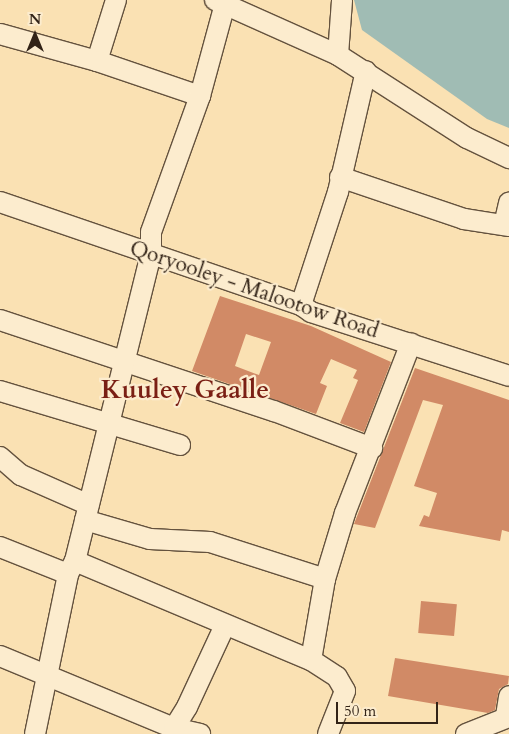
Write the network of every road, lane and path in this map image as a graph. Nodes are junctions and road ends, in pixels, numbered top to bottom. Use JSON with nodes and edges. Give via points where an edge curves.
{"nodes":[{"id":1,"x":116,"y":0,"type":"edge"},
{"id":2,"x":342,"y":0,"type":"edge"},
{"id":3,"x":222,"y":1,"type":"edge"},
{"id":4,"x":0,"y":34,"type":"edge"},
{"id":5,"x":338,"y":56,"type":"junction"},
{"id":6,"x":97,"y":61,"type":"junction"},
{"id":7,"x":366,"y":71,"type":"junction"},
{"id":8,"x":200,"y":96,"type":"junction"},
{"id":9,"x":509,"y":158,"type":"edge"},
{"id":10,"x":340,"y":177,"type":"junction"},
{"id":11,"x":0,"y":202,"type":"edge"},
{"id":12,"x":509,"y":203,"type":"edge"},
{"id":13,"x":506,"y":226,"type":"edge"},
{"id":14,"x":151,"y":254,"type":"junction"},
{"id":15,"x":300,"y":305,"type":"junction"},
{"id":16,"x":0,"y":320,"type":"edge"},
{"id":17,"x":411,"y":343,"type":"junction"},
{"id":18,"x":125,"y":364,"type":"junction"},
{"id":19,"x":509,"y":376,"type":"edge"},
{"id":20,"x":0,"y":391,"type":"edge"},
{"id":21,"x":109,"y":421,"type":"junction"},
{"id":22,"x":180,"y":445,"type":"dead end"},
{"id":23,"x":372,"y":448,"type":"junction"},
{"id":24,"x":0,"y":458,"type":"edge"},
{"id":25,"x":87,"y":513,"type":"junction"},
{"id":26,"x":0,"y":547,"type":"edge"},
{"id":27,"x":72,"y":568,"type":"junction"},
{"id":28,"x":325,"y":579,"type":"junction"},
{"id":29,"x":225,"y":625,"type":"junction"},
{"id":30,"x":0,"y":656,"type":"edge"},
{"id":31,"x":312,"y":660,"type":"junction"},
{"id":32,"x":48,"y":674,"type":"junction"},
{"id":33,"x":509,"y":696,"type":"edge"},
{"id":34,"x":508,"y":716,"type":"edge"},
{"id":35,"x":174,"y":728,"type":"junction"},
{"id":36,"x":478,"y":732,"type":"edge"},
{"id":37,"x":35,"y":734,"type":"edge"},
{"id":38,"x":200,"y":734,"type":"edge"},
{"id":39,"x":328,"y":734,"type":"edge"}],
"edges":[{"from":1,"to":6,"type":"street"},
{"from":2,"to":5,"type":"street"},
{"from":3,"to":5,"type":"street"},
{"from":3,"to":8,"type":"street"},
{"from":4,"to":6,"type":"street"},
{"from":5,"to":7,"type":"street"},
{"from":6,"to":8,"type":"street"},
{"from":7,"to":9,"type":"street","via":[[467,138]]},
{"from":7,"to":10,"type":"street"},
{"from":8,"to":14,"type":"street","via":[[151,232]]},
{"from":10,"to":13,"type":"street","via":[[464,219]]},
{"from":10,"to":15,"type":"street"},
{"from":11,"to":14,"type":"street","name":"Qoryooley - Malootow Road"},
{"from":12,"to":13,"type":"street"},
{"from":14,"to":15,"type":"street","name":"Qoryooley - Malootow Road"},
{"from":14,"to":18,"type":"street"},
{"from":15,"to":17,"type":"street","name":"Qoryooley - Malootow Road","via":[[311,312]]},
{"from":16,"to":18,"type":"street"},
{"from":17,"to":19,"type":"street","name":"Qoryooley - Malootow Road"},
{"from":17,"to":23,"type":"street"},
{"from":18,"to":21,"type":"street"},
{"from":18,"to":23,"type":"street","via":[[211,389]]},
{"from":20,"to":21,"type":"street"},
{"from":21,"to":22,"type":"street"},
{"from":21,"to":25,"type":"street"},
{"from":23,"to":28,"type":"street","via":[[345,513]]},
{"from":24,"to":25,"type":"street","via":[[21,475]]},
{"from":25,"to":27,"type":"street"},
{"from":25,"to":28,"type":"street","via":[[150,539],[210,542]]},
{"from":26,"to":27,"type":"street"},
{"from":27,"to":29,"type":"street"},
{"from":27,"to":32,"type":"street"},
{"from":28,"to":31,"type":"street"},
{"from":29,"to":31,"type":"street"},
{"from":29,"to":35,"type":"street","via":[[187,708]]},
{"from":30,"to":32,"type":"street"},
{"from":31,"to":39,"type":"street","via":[[337,677],[345,691]]},
{"from":32,"to":35,"type":"street"},
{"from":32,"to":37,"type":"street"},
{"from":33,"to":34,"type":"street"},
{"from":34,"to":36,"type":"street"},
{"from":35,"to":38,"type":"street"}]}
